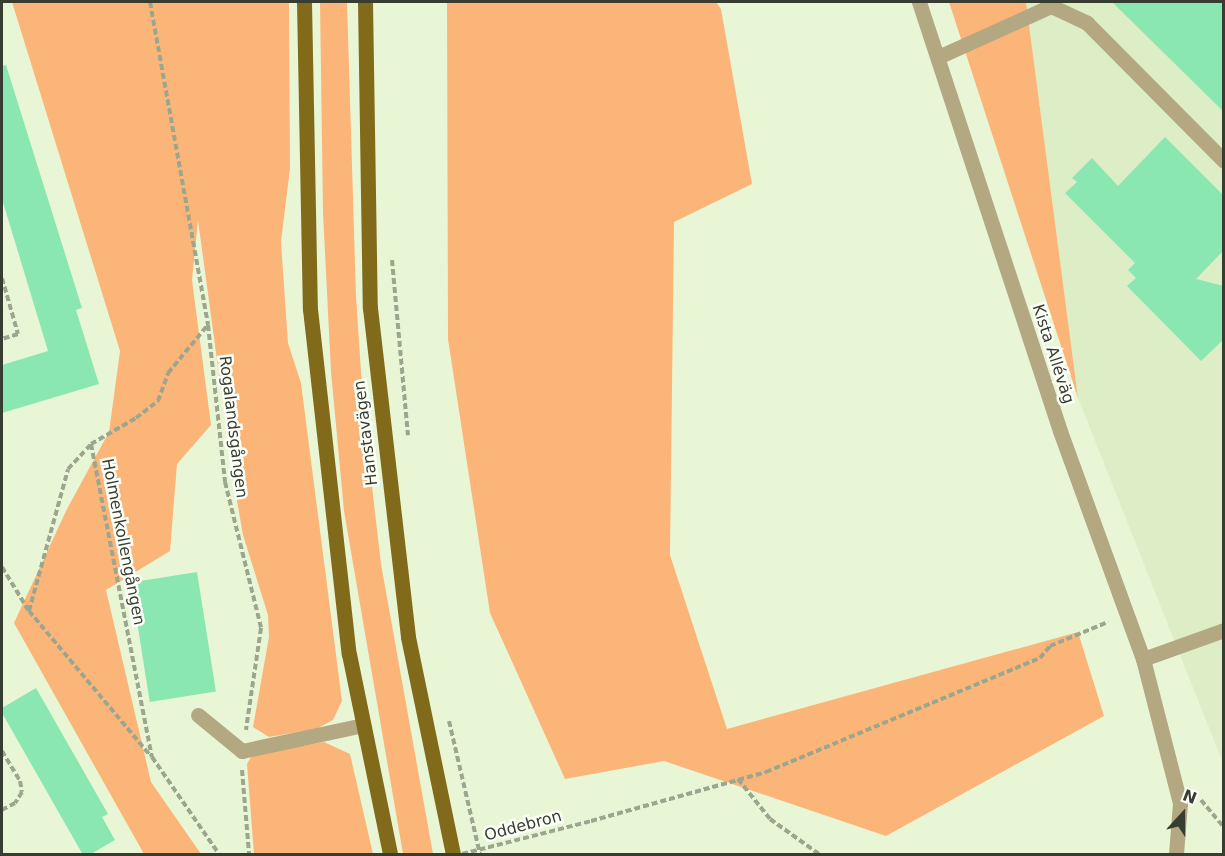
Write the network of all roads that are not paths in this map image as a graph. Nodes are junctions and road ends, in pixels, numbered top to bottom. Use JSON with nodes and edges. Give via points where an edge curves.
{"nodes":[{"id":1,"x":304,"y":2,"type":"edge"},
{"id":2,"x":365,"y":2,"type":"edge"},
{"id":3,"x":920,"y":2,"type":"edge"},
{"id":4,"x":938,"y":57,"type":"junction"},
{"id":5,"x":1224,"y":161,"type":"edge"},
{"id":6,"x":1224,"y":630,"type":"edge"},
{"id":7,"x":1143,"y":659,"type":"junction"},
{"id":8,"x":198,"y":715,"type":"dead end"},
{"id":9,"x":363,"y":725,"type":"junction"},
{"id":10,"x":390,"y":855,"type":"edge"},
{"id":11,"x":453,"y":855,"type":"edge"},
{"id":12,"x":1176,"y":855,"type":"edge"}],
"edges":[{"from":1,"to":9,"type":"main road","via":[[310,309],[349,654]]},
{"from":2,"to":11,"type":"main road","name":"Hanstavägen","via":[[370,308],[408,637]]},
{"from":3,"to":4,"type":"street","name":"Kista Alléväg"},
{"from":4,"to":5,"type":"street","via":[[1051,6],[1087,23]]},
{"from":4,"to":7,"type":"street","name":"Kista Alléväg","via":[[1060,431]]},
{"from":6,"to":7,"type":"street"},
{"from":7,"to":12,"type":"street","name":"Kista Alléväg","via":[[1180,803]]},
{"from":8,"to":9,"type":"street","via":[[242,751]]},
{"from":9,"to":10,"type":"main road"}]}
